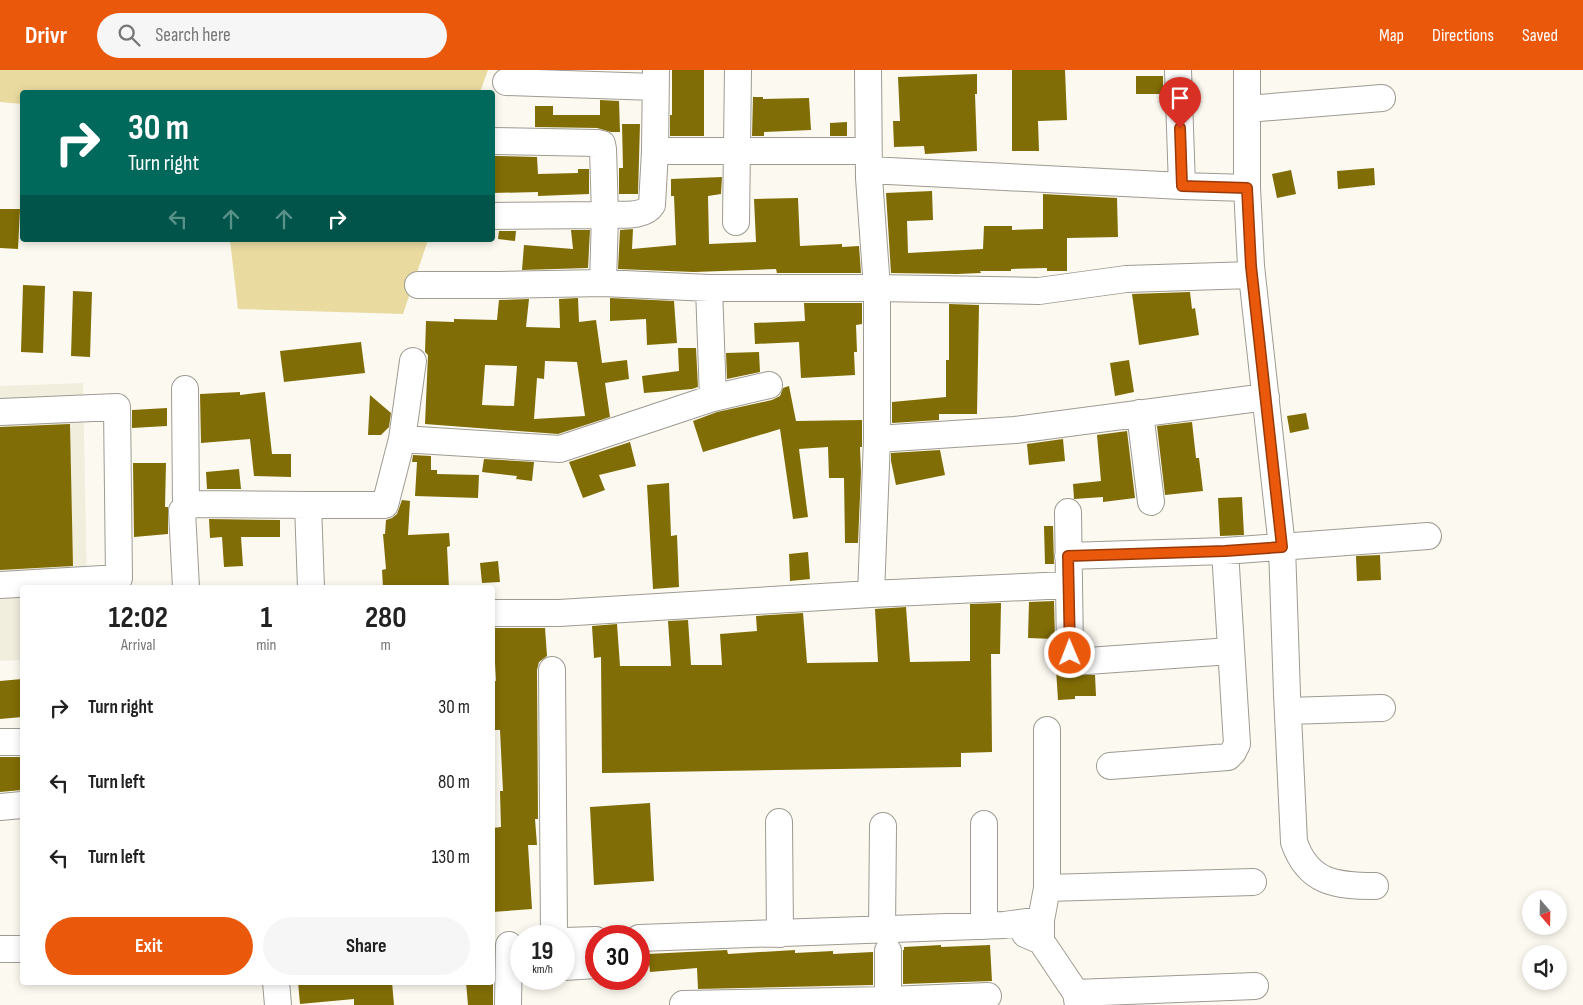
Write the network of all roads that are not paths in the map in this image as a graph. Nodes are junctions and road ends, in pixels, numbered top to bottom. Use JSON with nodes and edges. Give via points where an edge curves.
{"nodes":[{"id":1,"x":738,"y":70,"type":"edge"},
{"id":2,"x":868,"y":70,"type":"edge"},
{"id":3,"x":1178,"y":70,"type":"edge"},
{"id":4,"x":1247,"y":70,"type":"edge"},
{"id":5,"x":655,"y":79,"type":"edge"},
{"id":6,"x":506,"y":82,"type":"dead end"},
{"id":7,"x":1382,"y":98,"type":"dead end"},
{"id":8,"x":1247,"y":109,"type":"junction"},
{"id":9,"x":495,"y":141,"type":"edge"},
{"id":10,"x":736,"y":150,"type":"junction"},
{"id":11,"x":655,"y":151,"type":"junction"},
{"id":12,"x":869,"y":160,"type":"junction"},
{"id":13,"x":1182,"y":186,"type":"junction"},
{"id":14,"x":1247,"y":188,"type":"junction"},
{"id":15,"x":605,"y":214,"type":"junction"},
{"id":16,"x":495,"y":216,"type":"edge"},
{"id":17,"x":736,"y":222,"type":"dead end"},
{"id":18,"x":1252,"y":275,"type":"junction"},
{"id":19,"x":603,"y":283,"type":"junction"},
{"id":20,"x":418,"y":285,"type":"dead end"},
{"id":21,"x":710,"y":288,"type":"junction"},
{"id":22,"x":877,"y":288,"type":"junction"},
{"id":23,"x":412,"y":361,"type":"dead end"},
{"id":24,"x":769,"y":385,"type":"dead end"},
{"id":25,"x":185,"y":389,"type":"dead end"},
{"id":26,"x":1266,"y":397,"type":"junction"},
{"id":27,"x":713,"y":398,"type":"junction"},
{"id":28,"x":0,"y":412,"type":"edge"},
{"id":29,"x":1140,"y":413,"type":"junction"},
{"id":30,"x":402,"y":439,"type":"junction"},
{"id":31,"x":877,"y":439,"type":"junction"},
{"id":32,"x":1151,"y":502,"type":"dead end"},
{"id":33,"x":308,"y":505,"type":"junction"},
{"id":34,"x":186,"y":507,"type":"junction"},
{"id":35,"x":1068,"y":512,"type":"dead end"},
{"id":36,"x":1428,"y":536,"type":"dead end"},
{"id":37,"x":1282,"y":547,"type":"junction"},
{"id":38,"x":1225,"y":551,"type":"junction"},
{"id":39,"x":1068,"y":556,"type":"junction"},
{"id":40,"x":0,"y":585,"type":"edge"},
{"id":41,"x":186,"y":585,"type":"edge"},
{"id":42,"x":311,"y":585,"type":"edge"},
{"id":43,"x":1068,"y":586,"type":"junction"},
{"id":44,"x":871,"y":594,"type":"junction"},
{"id":45,"x":495,"y":613,"type":"edge"},
{"id":46,"x":1231,"y":651,"type":"junction"},
{"id":47,"x":552,"y":670,"type":"dead end"},
{"id":48,"x":1382,"y":708,"type":"dead end"},
{"id":49,"x":1288,"y":711,"type":"junction"},
{"id":50,"x":1047,"y":730,"type":"dead end"},
{"id":51,"x":0,"y":742,"type":"edge"},
{"id":52,"x":20,"y":742,"type":"edge"},
{"id":53,"x":1110,"y":766,"type":"dead end"},
{"id":54,"x":20,"y":805,"type":"edge"},
{"id":55,"x":0,"y":807,"type":"edge"},
{"id":56,"x":779,"y":822,"type":"dead end"},
{"id":57,"x":984,"y":824,"type":"dead end"},
{"id":58,"x":883,"y":826,"type":"dead end"},
{"id":59,"x":1253,"y":882,"type":"dead end"},
{"id":60,"x":1375,"y":886,"type":"dead end"},
{"id":61,"x":1047,"y":888,"type":"junction"},
{"id":62,"x":554,"y":925,"type":"edge"},
{"id":63,"x":994,"y":926,"type":"junction"},
{"id":64,"x":1041,"y":930,"type":"junction"},
{"id":65,"x":780,"y":934,"type":"junction"},
{"id":66,"x":650,"y":938,"type":"edge"},
{"id":67,"x":885,"y":941,"type":"junction"},
{"id":68,"x":0,"y":949,"type":"edge"},
{"id":69,"x":20,"y":949,"type":"edge"},
{"id":70,"x":510,"y":955,"type":"edge"},
{"id":71,"x":276,"y":985,"type":"edge"},
{"id":72,"x":1255,"y":986,"type":"dead end"},
{"id":73,"x":988,"y":996,"type":"dead end"},
{"id":74,"x":1077,"y":999,"type":"edge"},
{"id":75,"x":888,"y":1002,"type":"edge"},
{"id":76,"x":278,"y":1005,"type":"edge"},
{"id":77,"x":508,"y":1005,"type":"edge"},
{"id":78,"x":683,"y":1005,"type":"edge"}],
"edges":[{"from":1,"to":10,"type":"street"},
{"from":2,"to":12,"type":"street"},
{"from":3,"to":13,"type":"street"},
{"from":4,"to":8,"type":"street"},
{"from":5,"to":6,"type":"street"},
{"from":5,"to":11,"type":"street"},
{"from":7,"to":8,"type":"street"},
{"from":8,"to":14,"type":"street"},
{"from":9,"to":15,"type":"street","via":[[602,144]]},
{"from":10,"to":11,"type":"street"},
{"from":10,"to":12,"type":"street"},
{"from":10,"to":17,"type":"street"},
{"from":11,"to":15,"type":"street","via":[[649,210]]},
{"from":12,"to":13,"type":"street"},
{"from":12,"to":22,"type":"street"},
{"from":13,"to":14,"type":"street"},
{"from":14,"to":18,"type":"street"},
{"from":15,"to":16,"type":"street"},
{"from":15,"to":19,"type":"street"},
{"from":18,"to":22,"type":"street","via":[[1126,279],[1039,291]]},
{"from":18,"to":26,"type":"street"},
{"from":19,"to":20,"type":"street"},
{"from":19,"to":21,"type":"street"},
{"from":21,"to":22,"type":"street"},
{"from":21,"to":27,"type":"street"},
{"from":22,"to":31,"type":"street"},
{"from":23,"to":30,"type":"street"},
{"from":24,"to":27,"type":"street"},
{"from":25,"to":34,"type":"street"},
{"from":26,"to":29,"type":"street"},
{"from":26,"to":37,"type":"street"},
{"from":27,"to":30,"type":"street","via":[[560,449]]},
{"from":28,"to":40,"type":"street","via":[[117,407],[120,578]]},
{"from":29,"to":31,"type":"street","via":[[1015,430]]},
{"from":29,"to":32,"type":"street"},
{"from":30,"to":33,"type":"street","via":[[385,505]]},
{"from":31,"to":44,"type":"street"},
{"from":33,"to":34,"type":"street","via":[[196,504]]},
{"from":33,"to":42,"type":"street"},
{"from":34,"to":41,"type":"street","via":[[182,510]]},
{"from":35,"to":39,"type":"street"},
{"from":36,"to":37,"type":"street"},
{"from":37,"to":38,"type":"street"},
{"from":37,"to":49,"type":"street"},
{"from":38,"to":39,"type":"street"},
{"from":38,"to":46,"type":"street"},
{"from":39,"to":43,"type":"street"},
{"from":43,"to":44,"type":"street"},
{"from":43,"to":46,"type":"street","via":[[1070,653],[1076,660]]},
{"from":44,"to":45,"type":"street"},
{"from":46,"to":53,"type":"street","via":[[1237,744],[1228,757]]},
{"from":47,"to":62,"type":"street"},
{"from":48,"to":49,"type":"street"},
{"from":49,"to":60,"type":"street","via":[[1297,852],[1304,864],[1323,879],[1347,886]]},
{"from":50,"to":61,"type":"street"},
{"from":51,"to":52,"type":"street"},
{"from":54,"to":55,"type":"street"},
{"from":56,"to":65,"type":"street"},
{"from":57,"to":63,"type":"street"},
{"from":58,"to":67,"type":"street"},
{"from":59,"to":61,"type":"street"},
{"from":61,"to":64,"type":"street"},
{"from":63,"to":64,"type":"street"},
{"from":63,"to":67,"type":"street"},
{"from":64,"to":74,"type":"street"},
{"from":65,"to":66,"type":"street"},
{"from":65,"to":67,"type":"street"},
{"from":67,"to":75,"type":"street"},
{"from":68,"to":69,"type":"street"},
{"from":70,"to":77,"type":"street"},
{"from":71,"to":76,"type":"street"},
{"from":72,"to":74,"type":"street"},
{"from":73,"to":75,"type":"street"},
{"from":75,"to":78,"type":"street"}]}
